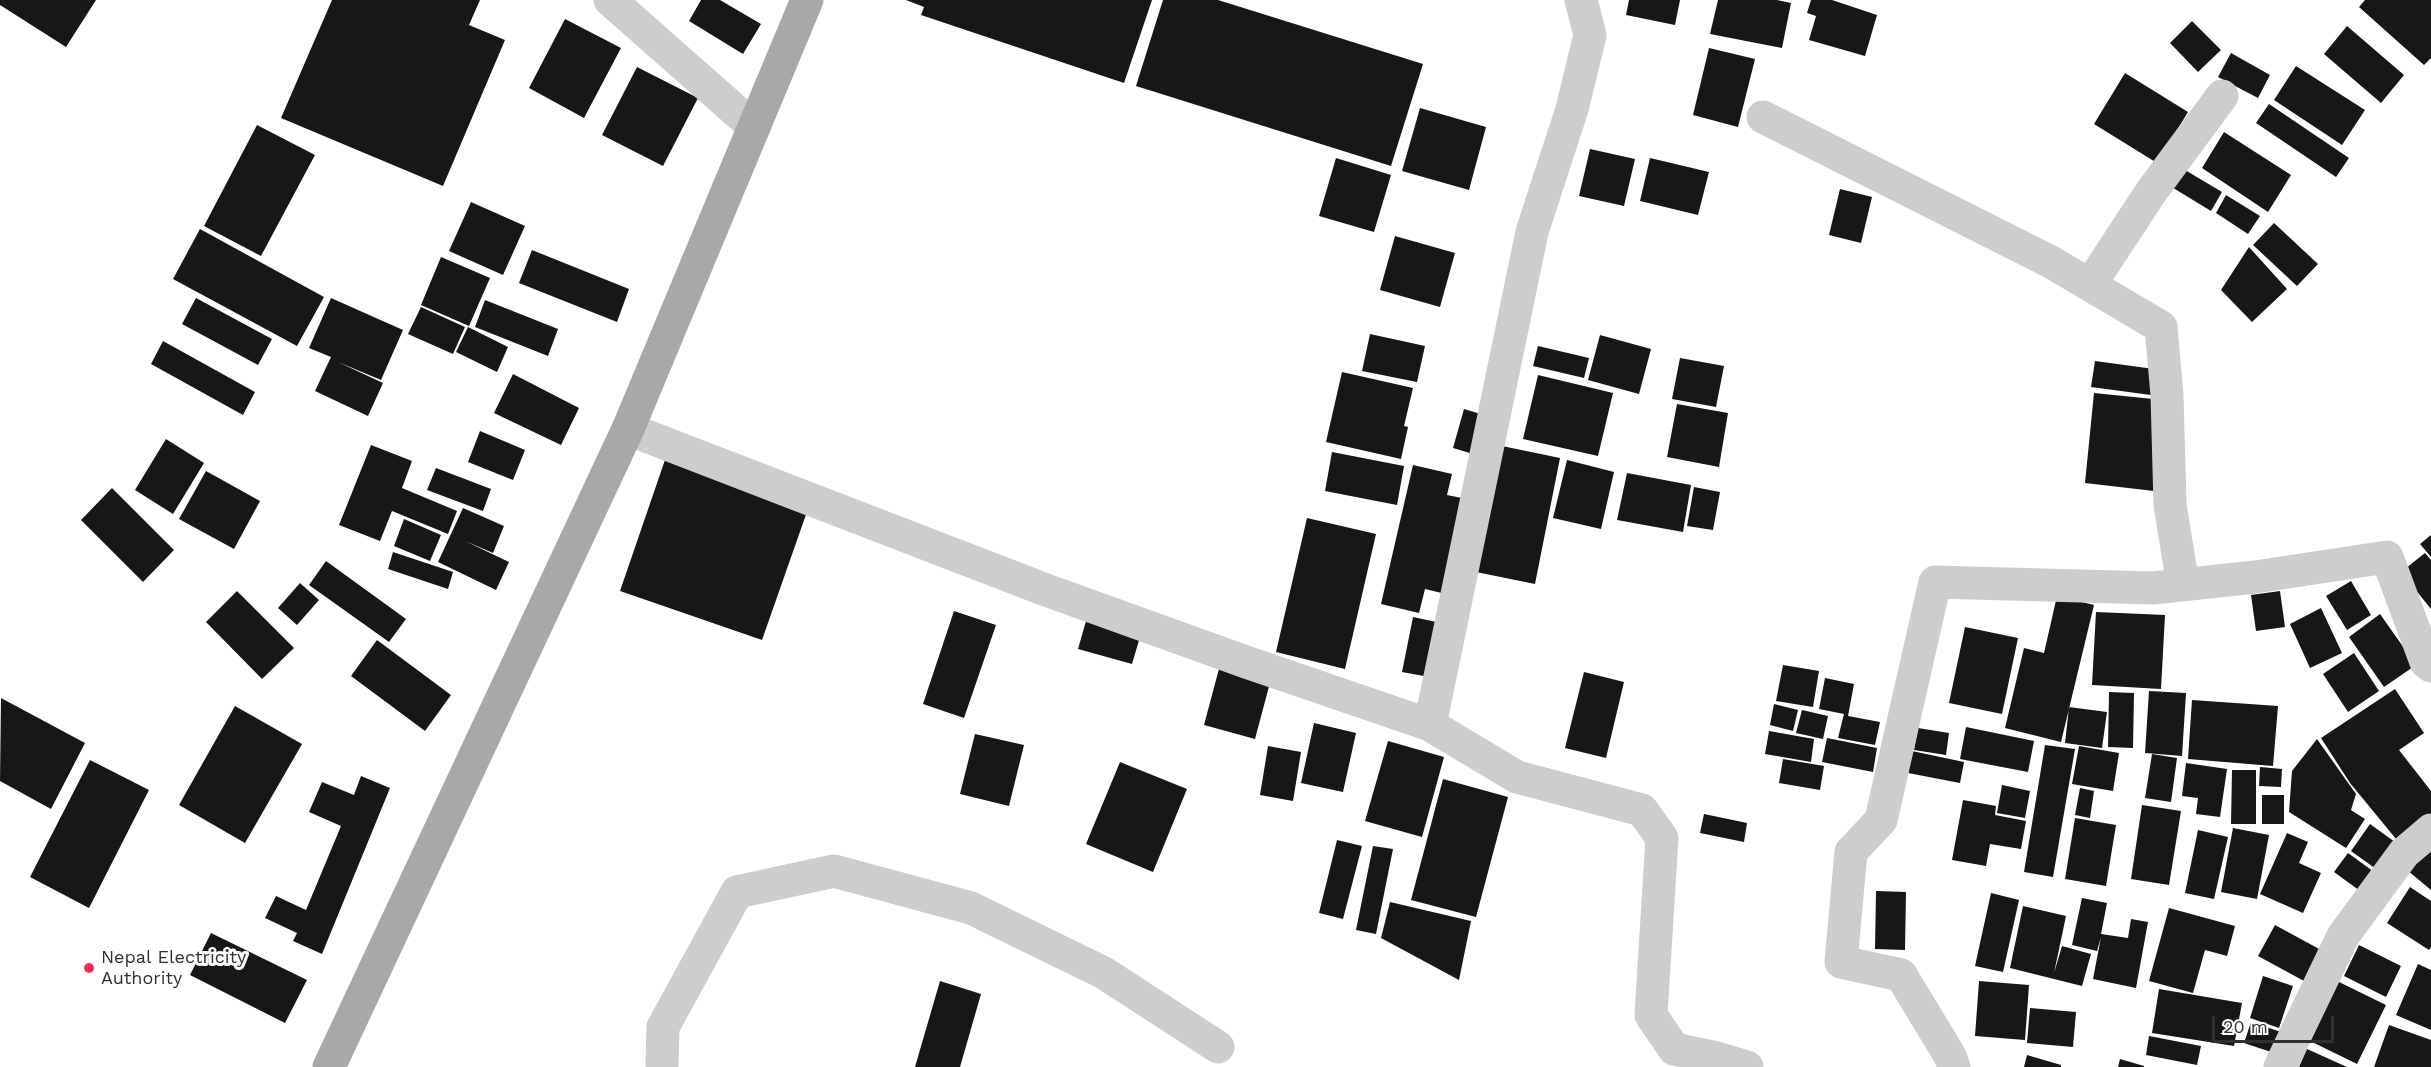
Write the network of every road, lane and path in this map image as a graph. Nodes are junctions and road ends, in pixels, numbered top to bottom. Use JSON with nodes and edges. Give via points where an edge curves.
{"nodes":[{"id":1,"x":610,"y":0,"type":"edge"},
{"id":2,"x":807,"y":0,"type":"edge"},
{"id":3,"x":1581,"y":0,"type":"edge"},
{"id":4,"x":2223,"y":96,"type":"dead end"},
{"id":5,"x":1763,"y":117,"type":"dead end"},
{"id":6,"x":754,"y":127,"type":"junction"},
{"id":7,"x":2090,"y":285,"type":"junction"},
{"id":8,"x":628,"y":429,"type":"junction"},
{"id":9,"x":2183,"y":585,"type":"junction"},
{"id":10,"x":2431,"y":666,"type":"edge"},
{"id":11,"x":1430,"y":725,"type":"junction"},
{"id":12,"x":2431,"y":830,"type":"edge"},
{"id":13,"x":1218,"y":1047,"type":"dead end"},
{"id":14,"x":329,"y":1067,"type":"edge"},
{"id":15,"x":662,"y":1067,"type":"edge"},
{"id":16,"x":1747,"y":1067,"type":"edge"},
{"id":17,"x":1954,"y":1067,"type":"edge"},
{"id":18,"x":2280,"y":1067,"type":"edge"}],
"edges":[{"from":1,"to":6,"type":"street"},
{"from":2,"to":6,"type":"main road"},
{"from":3,"to":11,"type":"street","via":[[1590,35],[1572,109],[1532,232]]},
{"from":4,"to":7,"type":"street","via":[[2151,192]]},
{"from":5,"to":7,"type":"street"},
{"from":6,"to":8,"type":"main road"},
{"from":7,"to":9,"type":"street","via":[[2161,327],[2170,505]]},
{"from":8,"to":11,"type":"street","via":[[1046,590]]},
{"from":8,"to":14,"type":"main road"},
{"from":9,"to":10,"type":"street","via":[[2387,557],[2426,662]]},
{"from":9,"to":17,"type":"street","via":[[2153,588],[1935,582],[1881,820],[1851,852],[1841,962],[1901,975]]},
{"from":11,"to":16,"type":"street","via":[[1517,777],[1642,810],[1662,838],[1651,1016],[1674,1049]]},
{"from":12,"to":18,"type":"street","via":[[2404,853],[2343,936]]},
{"from":13,"to":15,"type":"street","via":[[1104,973],[971,908],[834,871],[737,892],[663,1027]]}]}
